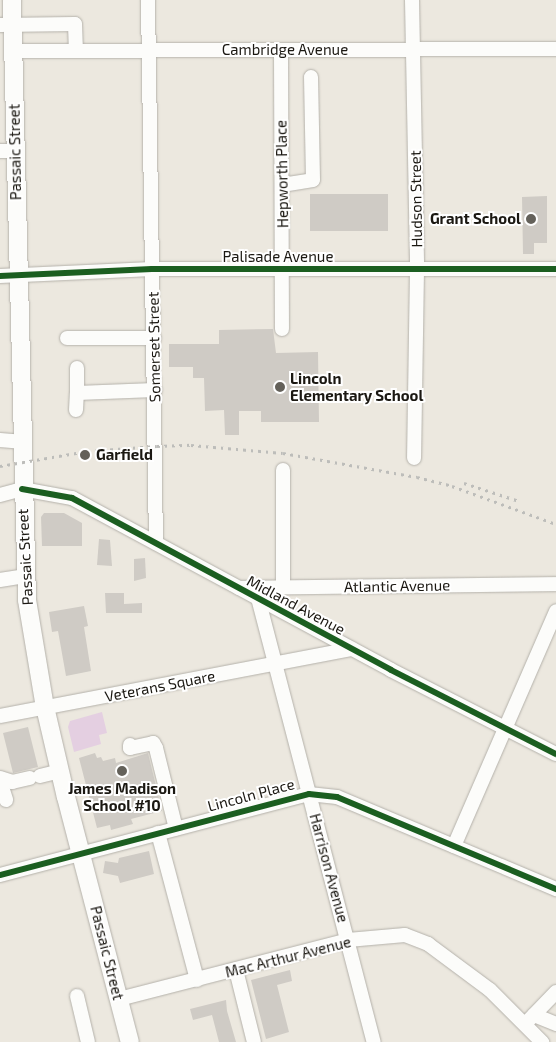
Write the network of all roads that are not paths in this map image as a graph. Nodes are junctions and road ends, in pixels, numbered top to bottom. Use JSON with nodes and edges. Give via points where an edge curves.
{"nodes":[{"id":1,"x":12,"y":0,"type":"edge"},
{"id":2,"x":148,"y":0,"type":"edge"},
{"id":3,"x":412,"y":0,"type":"edge"},
{"id":4,"x":6,"y":24,"type":"edge"},
{"id":5,"x":414,"y":49,"type":"junction"},
{"id":6,"x":556,"y":49,"type":"edge"},
{"id":7,"x":76,"y":50,"type":"junction"},
{"id":8,"x":149,"y":50,"type":"junction"},
{"id":9,"x":281,"y":50,"type":"junction"},
{"id":10,"x":13,"y":51,"type":"junction"},
{"id":11,"x":311,"y":77,"type":"dead end"},
{"id":12,"x":8,"y":151,"type":"edge"},
{"id":13,"x":282,"y":185,"type":"junction"},
{"id":14,"x":152,"y":269,"type":"junction"},
{"id":15,"x":556,"y":269,"type":"edge"},
{"id":16,"x":283,"y":270,"type":"junction"},
{"id":17,"x":417,"y":270,"type":"junction"},
{"id":18,"x":9,"y":276,"type":"edge"},
{"id":19,"x":282,"y":329,"type":"dead end"},
{"id":20,"x":67,"y":338,"type":"dead end"},
{"id":21,"x":154,"y":338,"type":"junction"},
{"id":22,"x":77,"y":368,"type":"dead end"},
{"id":23,"x":155,"y":390,"type":"junction"},
{"id":24,"x":77,"y":393,"type":"junction"},
{"id":25,"x":76,"y":410,"type":"dead end"},
{"id":26,"x":0,"y":440,"type":"edge"},
{"id":27,"x":21,"y":442,"type":"junction"},
{"id":28,"x":414,"y":458,"type":"dead end"},
{"id":29,"x":283,"y":470,"type":"dead end"},
{"id":30,"x":22,"y":489,"type":"junction"},
{"id":31,"x":0,"y":495,"type":"edge"},
{"id":32,"x":156,"y":543,"type":"junction"},
{"id":33,"x":25,"y":576,"type":"junction"},
{"id":34,"x":0,"y":580,"type":"edge"},
{"id":35,"x":556,"y":584,"type":"edge"},
{"id":36,"x":283,"y":587,"type":"junction"},
{"id":37,"x":238,"y":588,"type":"junction"},
{"id":38,"x":258,"y":598,"type":"junction"},
{"id":39,"x":556,"y":611,"type":"edge"},
{"id":40,"x":352,"y":649,"type":"junction"},
{"id":41,"x":275,"y":664,"type":"junction"},
{"id":42,"x":45,"y":707,"type":"junction"},
{"id":43,"x":0,"y":716,"type":"edge"},
{"id":44,"x":504,"y":729,"type":"junction"},
{"id":45,"x":130,"y":746,"type":"dead end"},
{"id":46,"x":556,"y":754,"type":"edge"},
{"id":47,"x":60,"y":771,"type":"junction"},
{"id":48,"x":0,"y":779,"type":"edge"},
{"id":49,"x":309,"y":794,"type":"junction"},
{"id":50,"x":6,"y":800,"type":"dead end"},
{"id":51,"x":176,"y":828,"type":"junction"},
{"id":52,"x":158,"y":833,"type":"junction"},
{"id":53,"x":454,"y":846,"type":"junction"},
{"id":54,"x":81,"y":853,"type":"junction"},
{"id":55,"x":0,"y":874,"type":"edge"},
{"id":56,"x":556,"y":889,"type":"edge"},
{"id":57,"x":348,"y":940,"type":"junction"},
{"id":58,"x":236,"y":970,"type":"junction"},
{"id":59,"x":197,"y":980,"type":"junction"},
{"id":60,"x":556,"y":992,"type":"edge"},
{"id":61,"x":77,"y":996,"type":"dead end"},
{"id":62,"x":119,"y":999,"type":"junction"},
{"id":63,"x":530,"y":1019,"type":"junction"},
{"id":64,"x":556,"y":1024,"type":"edge"},
{"id":65,"x":88,"y":1042,"type":"edge"},
{"id":66,"x":130,"y":1042,"type":"edge"},
{"id":67,"x":254,"y":1042,"type":"edge"},
{"id":68,"x":374,"y":1042,"type":"edge"},
{"id":69,"x":542,"y":1042,"type":"edge"}],
"edges":[{"from":1,"to":4,"type":"main road","name":"Passaic Street"},
{"from":2,"to":8,"type":"street","name":"Somerset Street"},
{"from":3,"to":5,"type":"street","name":"Hudson Street"},
{"from":4,"to":7,"type":"street","via":[[76,24]]},
{"from":4,"to":10,"type":"main road","name":"Passaic Street"},
{"from":5,"to":6,"type":"street","name":"Cambridge Avenue"},
{"from":5,"to":9,"type":"street","name":"Cambridge Avenue"},
{"from":5,"to":17,"type":"street","name":"Hudson Street"},
{"from":7,"to":8,"type":"street","name":"Cambridge Avenue"},
{"from":7,"to":10,"type":"street","name":"Cambridge Avenue"},
{"from":8,"to":9,"type":"street","name":"Cambridge Avenue"},
{"from":8,"to":14,"type":"street","name":"Somerset Street"},
{"from":9,"to":13,"type":"street","name":"Hepworth Place"},
{"from":10,"to":12,"type":"main road","name":"Passaic Street"},
{"from":11,"to":13,"type":"street","via":[[314,180]]},
{"from":12,"to":18,"type":"main road","name":"Passaic Street"},
{"from":13,"to":16,"type":"street","name":"Hepworth Place"},
{"from":14,"to":16,"type":"street","name":"Palisade Avenue"},
{"from":14,"to":18,"type":"street","name":"Palisade Avenue"},
{"from":14,"to":21,"type":"street","name":"Somerset Street"},
{"from":15,"to":17,"type":"street","name":"Palisade Avenue"},
{"from":16,"to":17,"type":"street","name":"Palisade Avenue"},
{"from":16,"to":19,"type":"street","name":"Hepworth Place"},
{"from":17,"to":28,"type":"street","name":"Hudson Street"},
{"from":18,"to":27,"type":"main road","name":"Passaic Street"},
{"from":20,"to":21,"type":"street"},
{"from":21,"to":23,"type":"street","name":"Somerset Street"},
{"from":22,"to":24,"type":"street"},
{"from":23,"to":24,"type":"street"},
{"from":23,"to":32,"type":"street","name":"Somerset Street"},
{"from":24,"to":25,"type":"street"},
{"from":26,"to":27,"type":"street"},
{"from":27,"to":30,"type":"main road","name":"Passaic Street"},
{"from":29,"to":36,"type":"street"},
{"from":30,"to":31,"type":"street"},
{"from":30,"to":32,"type":"street","name":"Midland Avenue","via":[[72,498]]},
{"from":30,"to":33,"type":"main road","name":"Passaic Street"},
{"from":32,"to":37,"type":"street","name":"Midland Avenue"},
{"from":33,"to":34,"type":"street"},
{"from":33,"to":42,"type":"main road","name":"Passaic Street"},
{"from":35,"to":36,"type":"street","name":"Atlantic Avenue"},
{"from":36,"to":37,"type":"street","name":"Atlantic Avenue"},
{"from":37,"to":38,"type":"street","name":"Midland Avenue"},
{"from":38,"to":40,"type":"street","name":"Midland Avenue"},
{"from":38,"to":41,"type":"street"},
{"from":39,"to":44,"type":"street"},
{"from":40,"to":41,"type":"street","name":"Veterans Square"},
{"from":40,"to":44,"type":"street","name":"Midland Avenue"},
{"from":41,"to":42,"type":"street","name":"Veterans Square"},
{"from":41,"to":49,"type":"street","name":"Harrison Avenue"},
{"from":42,"to":43,"type":"street","name":"Veterans Square"},
{"from":42,"to":47,"type":"main road","name":"Passaic Street"},
{"from":44,"to":46,"type":"street","name":"Midland Avenue"},
{"from":44,"to":53,"type":"street"},
{"from":45,"to":51,"type":"street","via":[[152,743]]},
{"from":47,"to":48,"type":"street","via":[[12,782]]},
{"from":47,"to":54,"type":"main road","name":"Passaic Street"},
{"from":48,"to":50,"type":"street"},
{"from":49,"to":51,"type":"street","name":"Lincoln Place"},
{"from":49,"to":53,"type":"street","name":"Lincoln Place","via":[[336,797]]},
{"from":49,"to":57,"type":"street","name":"Harrison Avenue"},
{"from":51,"to":52,"type":"street","name":"Lincoln Place"},
{"from":52,"to":54,"type":"street","name":"Lincoln Place"},
{"from":52,"to":59,"type":"street"},
{"from":53,"to":56,"type":"street","name":"Lincoln Place"},
{"from":54,"to":55,"type":"street","name":"Lincoln Place"},
{"from":54,"to":62,"type":"main road","name":"Passaic Street"},
{"from":57,"to":58,"type":"street","name":"Mac Arthur Avenue"},
{"from":57,"to":63,"type":"street","name":"Mac Arthur Avenue","via":[[405,936],[428,944]]},
{"from":57,"to":68,"type":"street","name":"Harrison Avenue"},
{"from":58,"to":59,"type":"street","name":"Mac Arthur Avenue"},
{"from":58,"to":67,"type":"street"},
{"from":59,"to":62,"type":"street","name":"Mac Arthur Avenue"},
{"from":60,"to":63,"type":"street"},
{"from":61,"to":65,"type":"street"},
{"from":62,"to":66,"type":"main road","name":"Passaic Street"},
{"from":63,"to":64,"type":"street"},
{"from":63,"to":69,"type":"street","name":"Mac Arthur Avenue"}]}
